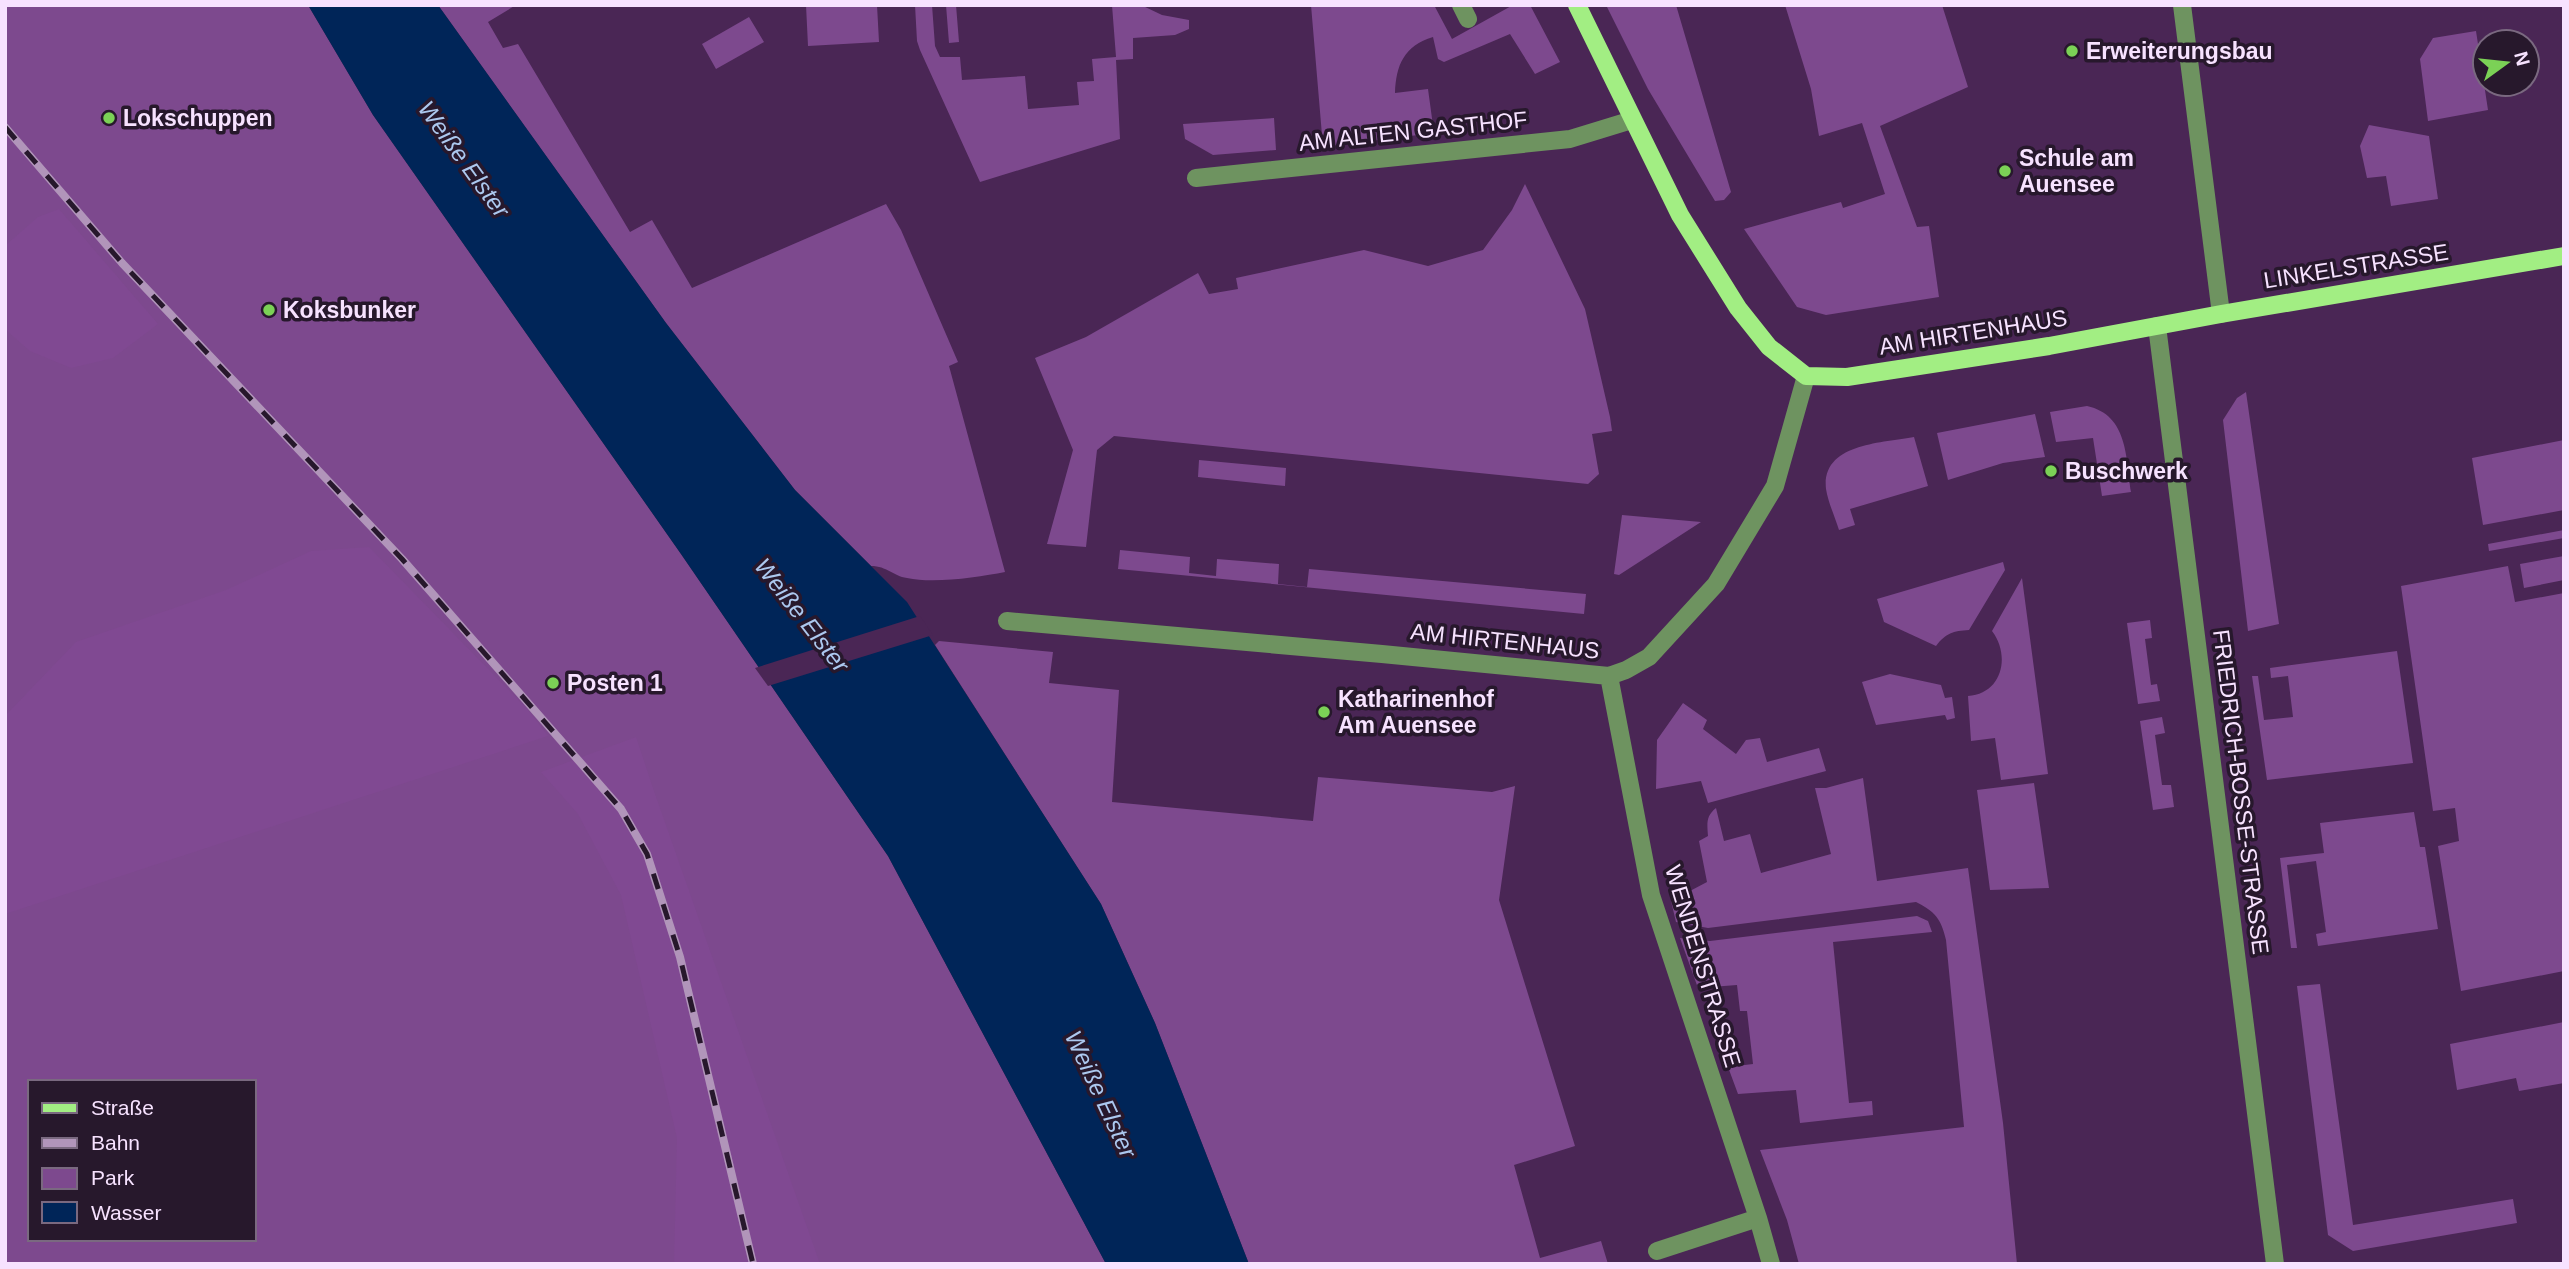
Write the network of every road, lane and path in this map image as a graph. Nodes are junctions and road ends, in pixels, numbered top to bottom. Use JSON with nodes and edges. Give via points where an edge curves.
{"nodes":[{"id":1,"x":1577,"y":5,"type":"edge"},
{"id":2,"x":2182,"y":5,"type":"edge"},
{"id":3,"x":1632,"y":120,"type":"junction"},
{"id":4,"x":1196,"y":178,"type":"dead end"},
{"id":5,"x":2564,"y":257,"type":"edge"},
{"id":6,"x":2221,"y":314,"type":"junction"},
{"id":7,"x":2157,"y":326,"type":"junction"},
{"id":8,"x":1806,"y":376,"type":"junction"},
{"id":9,"x":1007,"y":621,"type":"dead end"},
{"id":10,"x":1609,"y":676,"type":"junction"},
{"id":11,"x":1758,"y":1218,"type":"junction"},
{"id":12,"x":1657,"y":1251,"type":"dead end"},
{"id":13,"x":1771,"y":1264,"type":"edge"},
{"id":14,"x":2275,"y":1264,"type":"edge"}],
"edges":[{"from":1,"to":3,"type":"main road"},
{"from":2,"to":6,"type":"street"},
{"from":3,"to":4,"type":"street","name":"AM ALTEN GASTHOF","via":[[1570,139]]},
{"from":3,"to":8,"type":"main road","via":[[1680,215],[1738,308],[1769,347]]},
{"from":5,"to":6,"type":"main road","name":"LINKELSTRASSE"},
{"from":6,"to":7,"type":"main road","name":"LINKELSTRASSE"},
{"from":7,"to":8,"type":"main road","name":"AM HIRTENHAUS","via":[[1847,376]]},
{"from":7,"to":14,"type":"street","name":"FRIEDRICH-BOSSE-STRASSE"},
{"from":8,"to":10,"type":"street","name":"AM HIRTENHAUS","via":[[1775,486],[1716,584],[1649,657]]},
{"from":9,"to":10,"type":"street","name":"AM HIRTENHAUS"},
{"from":10,"to":11,"type":"street","name":"WENDENSTRASSE","via":[[1651,895]]},
{"from":11,"to":12,"type":"street"},
{"from":11,"to":13,"type":"street","name":"WENDENSTRASSE"}]}
